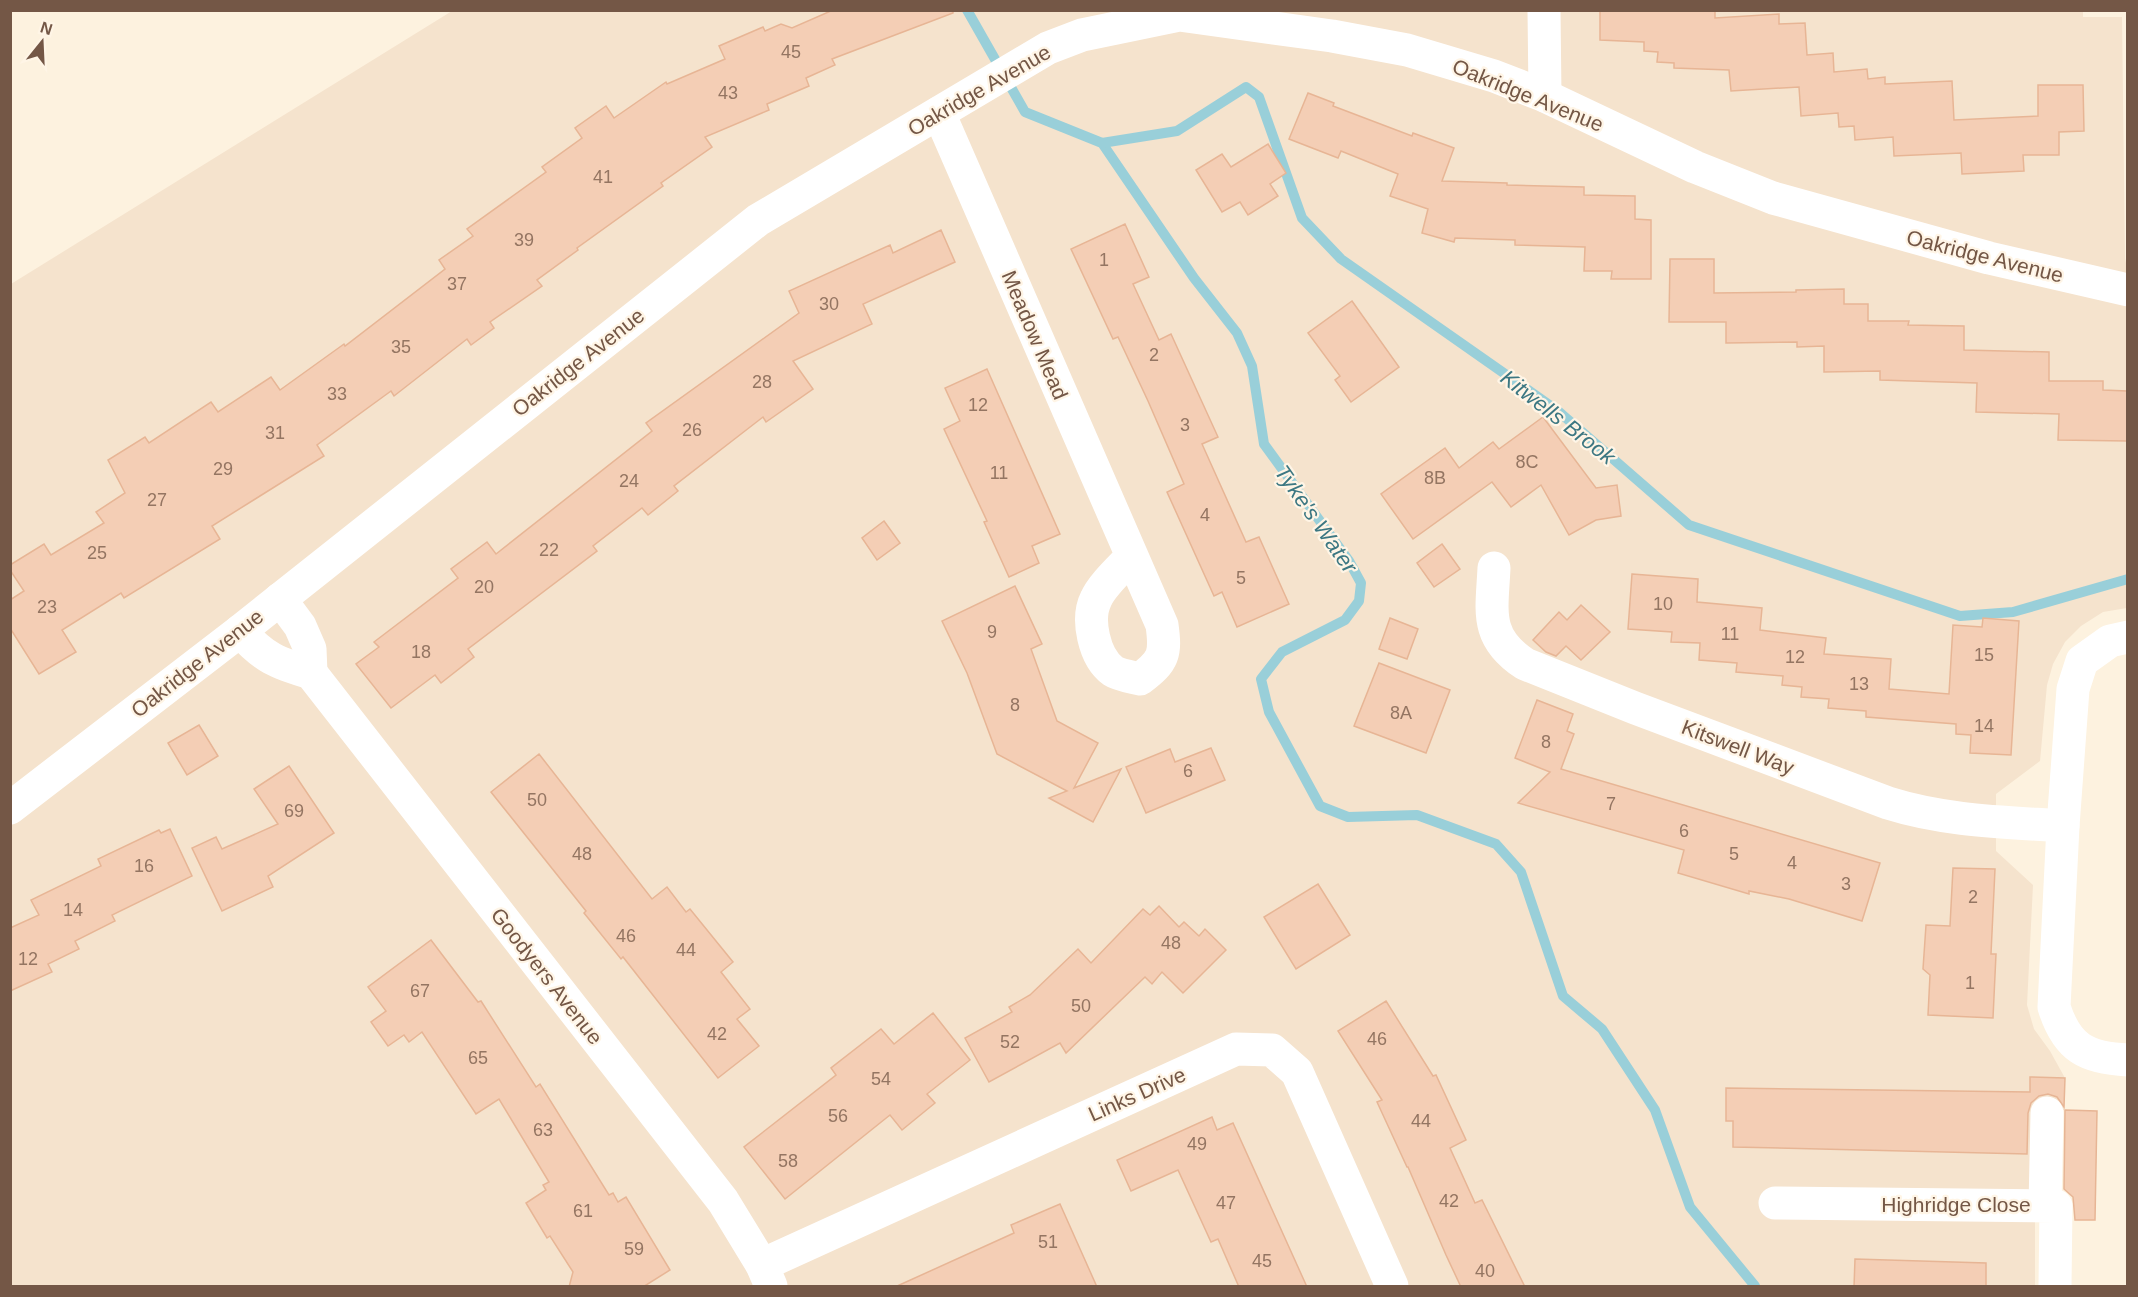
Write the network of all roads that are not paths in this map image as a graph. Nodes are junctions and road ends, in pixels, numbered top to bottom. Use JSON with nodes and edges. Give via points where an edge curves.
{"nodes":[{"id":1,"x":1544,"y":10,"type":"edge"},
{"id":2,"x":1179,"y":13,"type":"edge"},
{"id":3,"x":1545,"y":96,"type":"junction"},
{"id":4,"x":939,"y":113,"type":"junction"},
{"id":5,"x":2127,"y":290,"type":"edge"},
{"id":6,"x":1132,"y":556,"type":"dead end"},
{"id":7,"x":1494,"y":568,"type":"dead end"},
{"id":8,"x":280,"y":599,"type":"junction"},
{"id":9,"x":240,"y":631,"type":"junction"},
{"id":10,"x":2127,"y":637,"type":"edge"},
{"id":11,"x":311,"y":673,"type":"junction"},
{"id":12,"x":10,"y":808,"type":"edge"},
{"id":13,"x":2063,"y":826,"type":"junction"},
{"id":14,"x":2127,"y":1060,"type":"edge"},
{"id":15,"x":2047,"y":1113,"type":"dead end"},
{"id":16,"x":1775,"y":1203,"type":"dead end"},
{"id":17,"x":2045,"y":1205,"type":"junction"},
{"id":18,"x":766,"y":1276,"type":"edge"},
{"id":19,"x":1392,"y":1287,"type":"edge"},
{"id":20,"x":2055,"y":1287,"type":"edge"}],
"edges":[{"from":1,"to":3,"type":"street"},
{"from":2,"to":3,"type":"street","name":"Oakridge Avenue","via":[[1407,50]]},
{"from":2,"to":4,"type":"street","name":"Oakridge Avenue","via":[[1082,35],[1048,48]]},
{"from":3,"to":5,"type":"street","name":"Oakridge Avenue","via":[[1695,167],[1773,198],[1989,258]]},
{"from":4,"to":6,"type":"street","name":"Meadow Mead"},
{"from":4,"to":8,"type":"street","name":"Oakridge Avenue","via":[[758,220]]},
{"from":7,"to":13,"type":"street","name":"Kitswell Way","via":[[1494,632],[1514,657],[1525,664],[1908,809],[1959,819]]},
{"from":8,"to":9,"type":"street","name":"Oakridge Avenue"},
{"from":8,"to":11,"type":"street","via":[[310,649]]},
{"from":9,"to":11,"type":"street","via":[[253,646],[279,664]]},
{"from":9,"to":12,"type":"street","name":"Oakridge Avenue"},
{"from":10,"to":13,"type":"street","via":[[2110,641],[2082,662],[2073,689]]},
{"from":11,"to":18,"type":"street","name":"Goodyers Avenue","via":[[723,1201]]},
{"from":13,"to":14,"type":"street","via":[[2054,1007],[2059,1024],[2079,1049],[2094,1056]]},
{"from":15,"to":17,"type":"street"},
{"from":16,"to":17,"type":"street","name":"Highridge Close"},
{"from":17,"to":20,"type":"street","name":"Highridge Close","via":[[2056,1206]]},
{"from":18,"to":19,"type":"street","name":"Links Drive","via":[[1236,1049],[1272,1050],[1297,1072]]}]}
